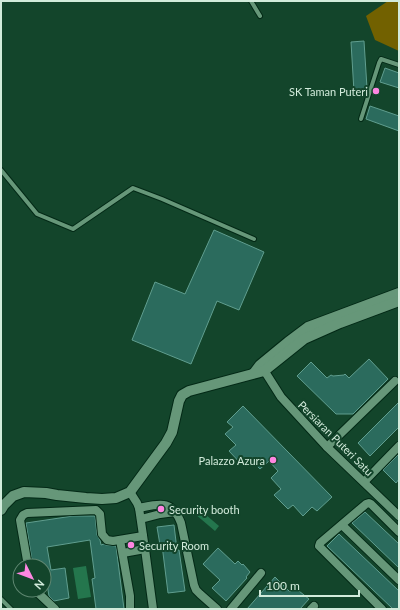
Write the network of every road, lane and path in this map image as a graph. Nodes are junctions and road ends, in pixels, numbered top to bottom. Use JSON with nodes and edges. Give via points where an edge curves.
{"nodes":[{"id":1,"x":251,"y":1,"type":"edge"},
{"id":2,"x":260,"y":16,"type":"dead end"},
{"id":3,"x":399,"y":65,"type":"edge"},
{"id":4,"x":361,"y":119,"type":"dead end"},
{"id":5,"x":1,"y":170,"type":"edge"},
{"id":6,"x":254,"y":239,"type":"dead end"},
{"id":7,"x":399,"y":293,"type":"edge"},
{"id":8,"x":399,"y":302,"type":"edge"},
{"id":9,"x":259,"y":369,"type":"junction"},
{"id":10,"x":395,"y":381,"type":"dead end"},
{"id":11,"x":399,"y":446,"type":"edge"},
{"id":12,"x":327,"y":447,"type":"junction"},
{"id":13,"x":364,"y":482,"type":"junction"},
{"id":14,"x":130,"y":492,"type":"junction"},
{"id":15,"x":139,"y":508,"type":"junction"},
{"id":16,"x":1,"y":510,"type":"edge"},
{"id":17,"x":175,"y":512,"type":"junction"},
{"id":18,"x":399,"y":516,"type":"edge"},
{"id":19,"x":141,"y":519,"type":"junction"},
{"id":20,"x":342,"y":525,"type":"junction"},
{"id":21,"x":399,"y":532,"type":"edge"},
{"id":22,"x":143,"y":536,"type":"junction"},
{"id":23,"x":120,"y":540,"type":"junction"},
{"id":24,"x":145,"y":548,"type":"junction"},
{"id":25,"x":123,"y":553,"type":"junction"},
{"id":26,"x":27,"y":558,"type":"edge"},
{"id":27,"x":261,"y":573,"type":"dead end"},
{"id":28,"x":399,"y":580,"type":"edge"},
{"id":29,"x":43,"y":598,"type":"edge"},
{"id":30,"x":1,"y":599,"type":"edge"},
{"id":31,"x":11,"y":609,"type":"edge"},
{"id":32,"x":55,"y":609,"type":"edge"},
{"id":33,"x":130,"y":609,"type":"edge"},
{"id":34,"x":153,"y":609,"type":"edge"},
{"id":35,"x":217,"y":609,"type":"edge"},
{"id":36,"x":231,"y":609,"type":"edge"},
{"id":37,"x":382,"y":609,"type":"edge"}],
"edges":[{"from":1,"to":2,"type":"lane"},
{"from":3,"to":4,"type":"lane","via":[[381,59]]},
{"from":5,"to":6,"type":"lane","via":[[37,214],[73,229],[133,188]]},
{"from":7,"to":9,"type":"street","via":[[308,327]]},
{"from":8,"to":9,"type":"street","via":[[304,339]]},
{"from":9,"to":12,"type":"street","name":"Persiaran Puteri Satu","via":[[281,398]]},
{"from":9,"to":14,"type":"street","via":[[182,395],[172,432]]},
{"from":10,"to":12,"type":"street"},
{"from":11,"to":13,"type":"street"},
{"from":12,"to":13,"type":"street","name":"Persiaran Puteri Satu"},
{"from":13,"to":18,"type":"street","name":"Persiaran Puteri Satu"},
{"from":14,"to":15,"type":"street"},
{"from":14,"to":16,"type":"street","via":[[116,498],[102,499],[24,492],[13,496]]},
{"from":15,"to":17,"type":"street","via":[[164,504]]},
{"from":15,"to":19,"type":"street"},
{"from":17,"to":19,"type":"street"},
{"from":17,"to":35,"type":"street","via":[[181,523],[196,590]]},
{"from":19,"to":22,"type":"street"},
{"from":20,"to":21,"type":"street","via":[[369,503]]},
{"from":20,"to":28,"type":"street"},
{"from":20,"to":37,"type":"street","via":[[319,546]]},
{"from":22,"to":23,"type":"street"},
{"from":22,"to":24,"type":"street"},
{"from":23,"to":25,"type":"street"},
{"from":23,"to":26,"type":"street","via":[[107,540],[102,534],[100,514],[96,510],[27,513],[20,520]]},
{"from":24,"to":25,"type":"street"},
{"from":24,"to":34,"type":"street"},
{"from":25,"to":33,"type":"street"},
{"from":27,"to":36,"type":"street"},
{"from":29,"to":32,"type":"street"},
{"from":30,"to":31,"type":"lane"}]}
